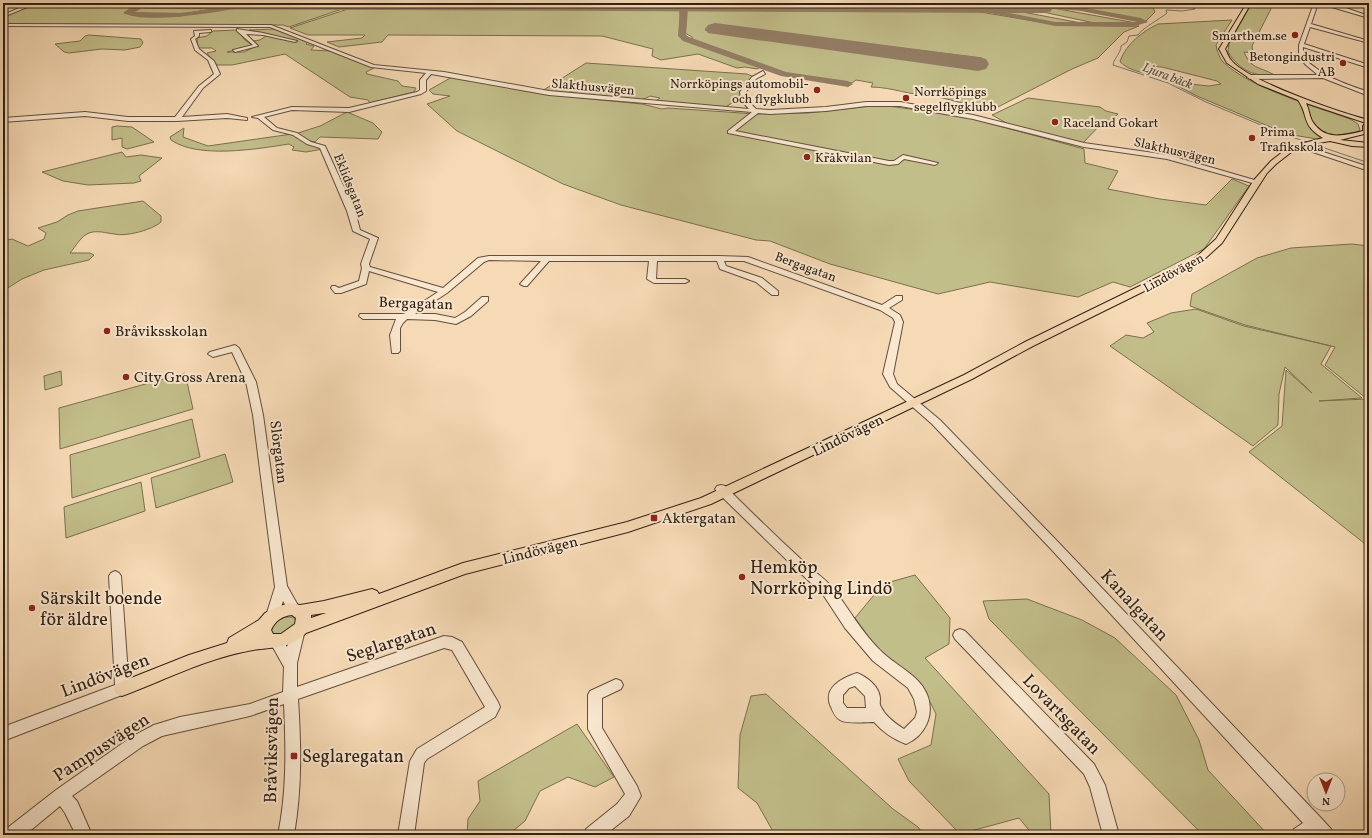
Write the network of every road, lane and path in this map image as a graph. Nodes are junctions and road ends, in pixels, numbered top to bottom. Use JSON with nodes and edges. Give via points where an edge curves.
{"nodes":[{"id":1,"x":35,"y":3,"type":"edge"},
{"id":2,"x":1249,"y":3,"type":"edge"},
{"id":3,"x":1316,"y":3,"type":"edge"},
{"id":4,"x":1320,"y":3,"type":"edge"},
{"id":5,"x":1369,"y":3,"type":"edge"},
{"id":6,"x":1330,"y":4,"type":"junction"},
{"id":7,"x":3,"y":16,"type":"edge"},
{"id":8,"x":1369,"y":17,"type":"edge"},
{"id":9,"x":3,"y":25,"type":"edge"},
{"id":10,"x":1308,"y":25,"type":"junction"},
{"id":11,"x":275,"y":28,"type":"junction"},
{"id":12,"x":241,"y":31,"type":"junction"},
{"id":13,"x":1369,"y":42,"type":"edge"},
{"id":14,"x":1301,"y":45,"type":"junction"},
{"id":15,"x":324,"y":46,"type":"junction"},
{"id":16,"x":235,"y":51,"type":"dead end"},
{"id":17,"x":1369,"y":67,"type":"edge"},
{"id":18,"x":428,"y":73,"type":"junction"},
{"id":19,"x":763,"y":73,"type":"dead end"},
{"id":20,"x":1324,"y":76,"type":"junction"},
{"id":21,"x":1253,"y":77,"type":"junction"},
{"id":22,"x":1369,"y":94,"type":"edge"},
{"id":23,"x":1300,"y":98,"type":"junction"},
{"id":24,"x":1307,"y":101,"type":"junction"},
{"id":25,"x":756,"y":112,"type":"junction"},
{"id":26,"x":259,"y":116,"type":"junction"},
{"id":27,"x":177,"y":119,"type":"junction"},
{"id":28,"x":245,"y":119,"type":"junction"},
{"id":29,"x":3,"y":120,"type":"edge"},
{"id":30,"x":238,"y":121,"type":"dead end"},
{"id":31,"x":1368,"y":128,"type":"edge"},
{"id":32,"x":1335,"y":140,"type":"junction"},
{"id":33,"x":1311,"y":145,"type":"junction"},
{"id":34,"x":1369,"y":145,"type":"edge"},
{"id":35,"x":936,"y":164,"type":"dead end"},
{"id":36,"x":1369,"y":169,"type":"edge"},
{"id":37,"x":1256,"y":182,"type":"junction"},
{"id":38,"x":548,"y":257,"type":"junction"},
{"id":39,"x":653,"y":258,"type":"junction"},
{"id":40,"x":719,"y":258,"type":"junction"},
{"id":41,"x":366,"y":268,"type":"junction"},
{"id":42,"x":685,"y":281,"type":"dead end"},
{"id":43,"x":524,"y":284,"type":"dead end"},
{"id":44,"x":335,"y":288,"type":"dead end"},
{"id":45,"x":444,"y":291,"type":"junction"},
{"id":46,"x":775,"y":294,"type":"dead end"},
{"id":47,"x":899,"y":298,"type":"dead end"},
{"id":48,"x":485,"y":299,"type":"dead end"},
{"id":49,"x":883,"y":308,"type":"junction"},
{"id":50,"x":363,"y":316,"type":"dead end"},
{"id":51,"x":407,"y":316,"type":"junction"},
{"id":52,"x":396,"y":351,"type":"dead end"},
{"id":53,"x":213,"y":354,"type":"dead end"},
{"id":54,"x":912,"y":401,"type":"junction"},
{"id":55,"x":724,"y":491,"type":"junction"},
{"id":56,"x":115,"y":576,"type":"dead end"},
{"id":57,"x":441,"y":576,"type":"junction"},
{"id":58,"x":281,"y":587,"type":"junction"},
{"id":59,"x":297,"y":610,"type":"junction"},
{"id":60,"x":268,"y":621,"type":"junction"},
{"id":61,"x":299,"y":631,"type":"junction"},
{"id":62,"x":960,"y":635,"type":"dead end"},
{"id":63,"x":274,"y":641,"type":"junction"},
{"id":64,"x":220,"y":651,"type":"junction"},
{"id":65,"x":290,"y":666,"type":"junction"},
{"id":66,"x":616,"y":685,"type":"dead end"},
{"id":67,"x":122,"y":689,"type":"junction"},
{"id":68,"x":292,"y":696,"type":"junction"},
{"id":69,"x":878,"y":715,"type":"dead end"},
{"id":70,"x":3,"y":734,"type":"edge"},
{"id":71,"x":61,"y":795,"type":"junction"},
{"id":72,"x":1320,"y":830,"type":"edge"},
{"id":73,"x":12,"y":835,"type":"edge"},
{"id":74,"x":84,"y":835,"type":"edge"},
{"id":75,"x":286,"y":835,"type":"edge"},
{"id":76,"x":406,"y":835,"type":"edge"},
{"id":77,"x":592,"y":835,"type":"edge"},
{"id":78,"x":1111,"y":835,"type":"edge"},
{"id":79,"x":1300,"y":835,"type":"edge"}],
"edges":[{"from":1,"to":7,"type":"street"},
{"from":2,"to":21,"type":"main road","via":[[1225,44],[1226,53],[1233,62]]},
{"from":3,"to":10,"type":"street"},
{"from":4,"to":6,"type":"street"},
{"from":5,"to":6,"type":"street"},
{"from":6,"to":8,"type":"street"},
{"from":9,"to":11,"type":"street"},
{"from":10,"to":13,"type":"street"},
{"from":10,"to":14,"type":"street"},
{"from":11,"to":12,"type":"street"},
{"from":11,"to":15,"type":"street","name":"Slakthusvägen"},
{"from":12,"to":15,"type":"street"},
{"from":12,"to":16,"type":"street","via":[[256,46]]},
{"from":12,"to":27,"type":"street","via":[[195,33],[197,36],[193,39],[198,50],[213,62],[217,74],[200,87]]},
{"from":14,"to":17,"type":"street"},
{"from":14,"to":20,"type":"street","via":[[1301,57],[1311,68]]},
{"from":15,"to":18,"type":"street","name":"Slakthusvägen","via":[[373,66]]},
{"from":18,"to":25,"type":"street","name":"Slakthusvägen","via":[[549,94]]},
{"from":18,"to":26,"type":"street","via":[[424,77],[423,91],[419,93],[349,110],[298,108]]},
{"from":19,"to":25,"type":"street","via":[[754,78],[743,92],[744,100]]},
{"from":20,"to":21,"type":"street"},
{"from":20,"to":22,"type":"street"},
{"from":21,"to":23,"type":"main road"},
{"from":21,"to":24,"type":"main road"},
{"from":23,"to":24,"type":"main road"},
{"from":23,"to":32,"type":"main road","via":[[1315,129]]},
{"from":24,"to":31,"type":"main road","via":[[1350,117]]},
{"from":25,"to":35,"type":"street","via":[[730,132],[889,163],[896,163],[903,157]]},
{"from":25,"to":37,"type":"street","name":"Slakthusvägen","via":[[900,104],[973,117],[1084,145],[1168,157]]},
{"from":26,"to":28,"type":"street"},
{"from":26,"to":41,"type":"street","name":"Eklidsgatan","via":[[283,132],[295,134],[303,140],[323,147],[351,211],[357,232],[375,240],[365,264]]},
{"from":27,"to":28,"type":"street","via":[[227,116]]},
{"from":27,"to":29,"type":"street","via":[[124,119],[85,114]]},
{"from":28,"to":30,"type":"street"},
{"from":31,"to":32,"type":"main road","name":"Lindövägen"},
{"from":32,"to":33,"type":"main road","name":"Lindövägen"},
{"from":32,"to":34,"type":"main road"},
{"from":33,"to":36,"type":"street"},
{"from":33,"to":37,"type":"main road","name":"Lindövägen","via":[[1280,157],[1265,169]]},
{"from":37,"to":54,"type":"main road","name":"Lindövägen","via":[[1222,237],[1196,262]]},
{"from":38,"to":39,"type":"street","name":"Bergagatan"},
{"from":38,"to":43,"type":"street"},
{"from":38,"to":45,"type":"street","name":"Bergagatan","via":[[501,257],[482,260]]},
{"from":39,"to":40,"type":"street","name":"Bergagatan"},
{"from":39,"to":42,"type":"street","via":[[651,279]]},
{"from":40,"to":46,"type":"street","name":"Bergagatan","via":[[723,267],[760,280]]},
{"from":40,"to":49,"type":"street","name":"Bergagatan","via":[[745,259]]},
{"from":41,"to":44,"type":"street","via":[[363,282],[338,291]]},
{"from":41,"to":45,"type":"street"},
{"from":45,"to":51,"type":"street"},
{"from":47,"to":49,"type":"street"},
{"from":48,"to":51,"type":"street","name":"Bergagatan","via":[[456,321]]},
{"from":49,"to":54,"type":"street","name":"Bergagatan","via":[[899,322],[889,379],[892,385]]},
{"from":50,"to":51,"type":"street","name":"Bergagatan"},
{"from":51,"to":52,"type":"street","via":[[399,321],[395,328]]},
{"from":53,"to":58,"type":"street","name":"Slörgatan","via":[[235,348],[251,382],[258,415]]},
{"from":54,"to":55,"type":"main road","name":"Lindövägen"},
{"from":54,"to":72,"type":"street","name":"Kanalgatan","via":[[1049,540]]},
{"from":55,"to":57,"type":"main road","name":"Lindövägen","via":[[628,527]]},
{"from":55,"to":69,"type":"street","via":[[826,589],[850,624],[878,657],[913,684],[921,697],[924,712],[921,722],[906,737],[896,734]]},
{"from":56,"to":67,"type":"street"},
{"from":57,"to":59,"type":"main road","name":"Lindövägen","via":[[324,607]]},
{"from":57,"to":61,"type":"main road","name":"Lindövägen"},
{"from":58,"to":59,"type":"street","name":"Slörgatan"},
{"from":58,"to":60,"type":"street","name":"Slörgatan"},
{"from":59,"to":60,"type":"main road","via":[[283,610]]},
{"from":59,"to":61,"type":"main road","via":[[304,618]]},
{"from":60,"to":63,"type":"main road","via":[[264,634]]},
{"from":60,"to":64,"type":"main road","name":"Lindövägen"},
{"from":61,"to":63,"type":"main road","via":[[291,638]]},
{"from":61,"to":65,"type":"street","name":"Bråviksvägen","via":[[292,649]]},
{"from":62,"to":78,"type":"street","name":"Lovartsgatan","via":[[1089,769],[1097,785]]},
{"from":63,"to":64,"type":"main road","name":"Lindövägen"},
{"from":63,"to":65,"type":"street","name":"Bråviksvägen"},
{"from":64,"to":67,"type":"main road","name":"Lindövägen"},
{"from":65,"to":68,"type":"street","name":"Bråviksvägen"},
{"from":66,"to":77,"type":"street","via":[[594,695],[595,729],[633,796],[623,810]]},
{"from":67,"to":70,"type":"street","name":"Lindövägen"},
{"from":68,"to":71,"type":"street","name":"Pampusvägen","via":[[250,710],[159,730],[132,745]]},
{"from":68,"to":75,"type":"street","name":"Bråviksvägen","via":[[294,756]]},
{"from":68,"to":76,"type":"street","name":"Seglargatan","via":[[444,642],[457,646],[493,707],[490,712],[422,754],[417,761]]},
{"from":71,"to":73,"type":"street","name":"Pampusvägen"},
{"from":71,"to":74,"type":"street","via":[[71,807]]},
{"from":72,"to":79,"type":"street"}]}
